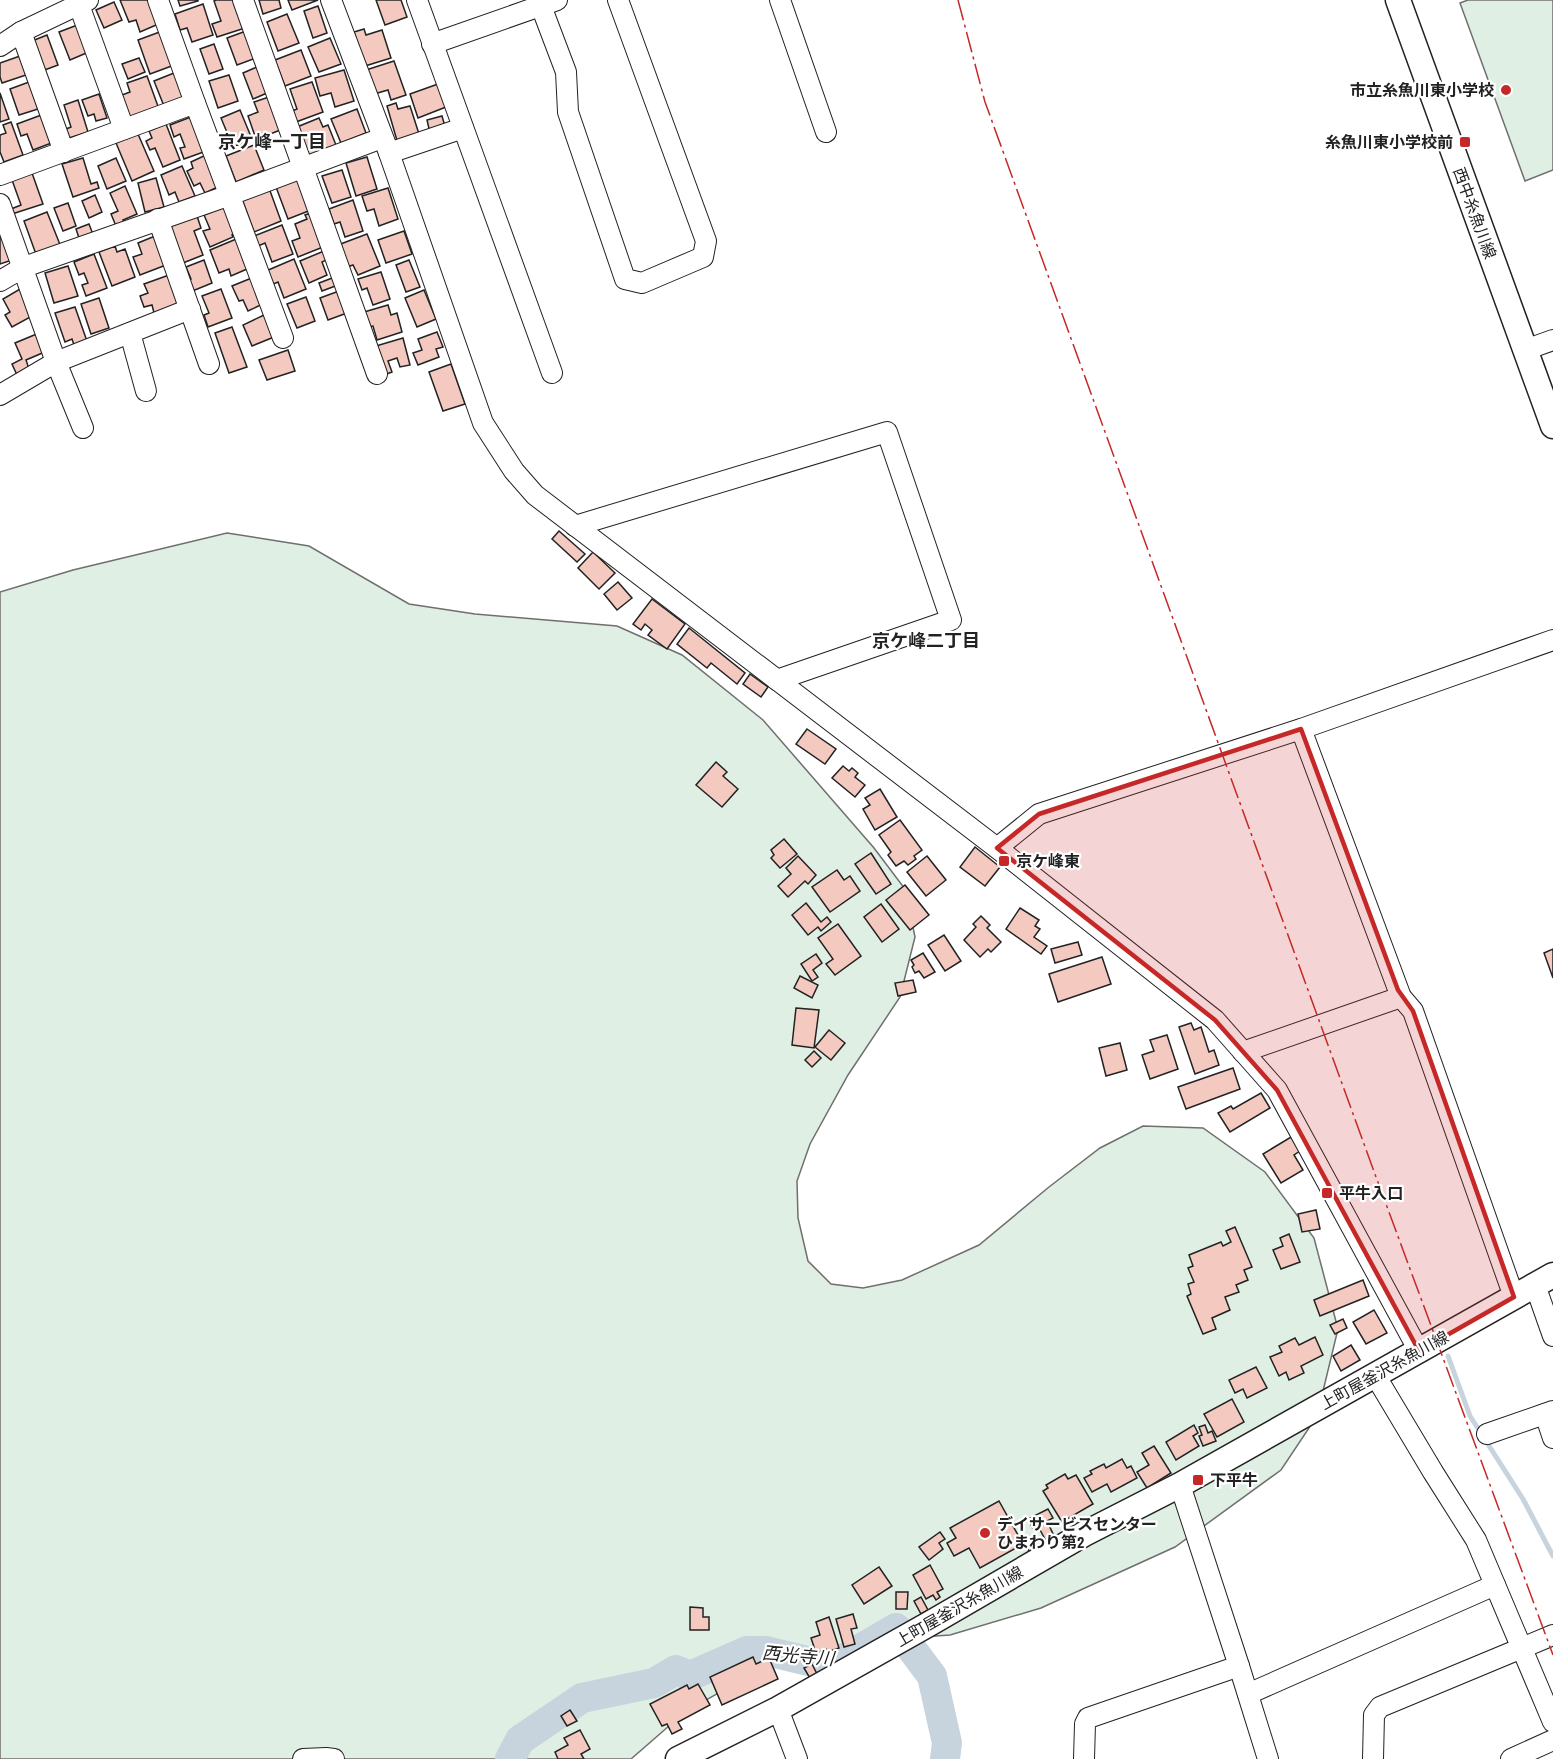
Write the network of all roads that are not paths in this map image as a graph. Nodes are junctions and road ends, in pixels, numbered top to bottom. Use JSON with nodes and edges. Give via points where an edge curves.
{"nodes":[{"id":1,"x":158,"y":0,"type":"edge"},
{"id":2,"x":243,"y":0,"type":"edge"},
{"id":3,"x":331,"y":0,"type":"edge"},
{"id":4,"x":417,"y":0,"type":"edge"},
{"id":5,"x":618,"y":0,"type":"edge"},
{"id":6,"x":780,"y":0,"type":"edge"},
{"id":7,"x":1398,"y":0,"type":"edge"},
{"id":8,"x":84,"y":3,"type":"edge"},
{"id":9,"x":549,"y":3,"type":"edge"},
{"id":10,"x":21,"y":32,"type":"junction"},
{"id":11,"x":432,"y":44,"type":"junction"},
{"id":12,"x":0,"y":46,"type":"edge"},
{"id":13,"x":195,"y":103,"type":"junction"},
{"id":14,"x":463,"y":128,"type":"junction"},
{"id":15,"x":124,"y":129,"type":"junction"},
{"id":16,"x":826,"y":132,"type":"dead end"},
{"id":17,"x":386,"y":146,"type":"junction"},
{"id":18,"x":64,"y":152,"type":"junction"},
{"id":19,"x":304,"y":167,"type":"junction"},
{"id":20,"x":0,"y":175,"type":"edge"},
{"id":21,"x":230,"y":195,"type":"junction"},
{"id":22,"x":0,"y":204,"type":"edge"},
{"id":23,"x":158,"y":219,"type":"junction"},
{"id":24,"x":24,"y":267,"type":"junction"},
{"id":25,"x":0,"y":281,"type":"edge"},
{"id":26,"x":189,"y":309,"type":"junction"},
{"id":27,"x":130,"y":333,"type":"junction"},
{"id":28,"x":283,"y":338,"type":"dead end"},
{"id":29,"x":1553,"y":340,"type":"edge"},
{"id":30,"x":1525,"y":350,"type":"junction"},
{"id":31,"x":56,"y":362,"type":"junction"},
{"id":32,"x":209,"y":364,"type":"dead end"},
{"id":33,"x":552,"y":373,"type":"dead end"},
{"id":34,"x":377,"y":374,"type":"dead end"},
{"id":35,"x":146,"y":391,"type":"dead end"},
{"id":36,"x":0,"y":394,"type":"edge"},
{"id":37,"x":1553,"y":426,"type":"edge"},
{"id":38,"x":83,"y":429,"type":"dead end"},
{"id":39,"x":575,"y":526,"type":"junction"},
{"id":40,"x":1553,"y":640,"type":"edge"},
{"id":41,"x":777,"y":680,"type":"junction"},
{"id":42,"x":1300,"y":729,"type":"junction"},
{"id":43,"x":997,"y":848,"type":"junction"},
{"id":44,"x":1401,"y":997,"type":"junction"},
{"id":45,"x":1243,"y":1052,"type":"junction"},
{"id":46,"x":1544,"y":1280,"type":"edge"},
{"id":47,"x":1514,"y":1297,"type":"junction"},
{"id":48,"x":1553,"y":1336,"type":"edge"},
{"id":49,"x":1419,"y":1350,"type":"junction"},
{"id":50,"x":1375,"y":1375,"type":"junction"},
{"id":51,"x":1549,"y":1412,"type":"edge"},
{"id":52,"x":1487,"y":1434,"type":"dead end"},
{"id":53,"x":1553,"y":1438,"type":"edge"},
{"id":54,"x":1180,"y":1485,"type":"junction"},
{"id":55,"x":1495,"y":1585,"type":"junction"},
{"id":56,"x":1553,"y":1635,"type":"edge"},
{"id":57,"x":1521,"y":1648,"type":"junction"},
{"id":58,"x":1239,"y":1666,"type":"junction"},
{"id":59,"x":1248,"y":1694,"type":"junction"},
{"id":60,"x":778,"y":1709,"type":"junction"},
{"id":61,"x":1553,"y":1722,"type":"edge"},
{"id":62,"x":1553,"y":1740,"type":"edge"},
{"id":63,"x":303,"y":1759,"type":"edge"},
{"id":64,"x":334,"y":1759,"type":"edge"},
{"id":65,"x":678,"y":1759,"type":"edge"},
{"id":66,"x":797,"y":1759,"type":"edge"},
{"id":67,"x":1084,"y":1759,"type":"edge"},
{"id":68,"x":1268,"y":1759,"type":"edge"},
{"id":69,"x":1373,"y":1759,"type":"edge"},
{"id":70,"x":1511,"y":1759,"type":"edge"}],
"edges":[{"from":1,"to":13,"type":"street"},
{"from":2,"to":19,"type":"street"},
{"from":3,"to":17,"type":"street"},
{"from":4,"to":11,"type":"street"},
{"from":5,"to":9,"type":"street","via":[[706,241],[703,257],[642,283],[625,279],[568,112],[566,72]]},
{"from":6,"to":16,"type":"street"},
{"from":7,"to":30,"type":"main road","name":"西中糸魚川線"},
{"from":8,"to":10,"type":"street"},
{"from":8,"to":15,"type":"street"},
{"from":9,"to":11,"type":"street"},
{"from":10,"to":12,"type":"street"},
{"from":10,"to":18,"type":"street"},
{"from":11,"to":14,"type":"street"},
{"from":13,"to":15,"type":"street"},
{"from":13,"to":21,"type":"street"},
{"from":14,"to":17,"type":"street"},
{"from":14,"to":33,"type":"street"},
{"from":15,"to":18,"type":"street"},
{"from":17,"to":19,"type":"street"},
{"from":17,"to":39,"type":"street","via":[[483,423],[535,495]]},
{"from":18,"to":20,"type":"street"},
{"from":19,"to":21,"type":"street"},
{"from":19,"to":34,"type":"street"},
{"from":21,"to":23,"type":"street"},
{"from":21,"to":28,"type":"street"},
{"from":22,"to":24,"type":"street"},
{"from":23,"to":24,"type":"street"},
{"from":23,"to":26,"type":"street"},
{"from":24,"to":25,"type":"street"},
{"from":24,"to":31,"type":"street"},
{"from":26,"to":27,"type":"street"},
{"from":26,"to":32,"type":"street"},
{"from":27,"to":31,"type":"street"},
{"from":27,"to":35,"type":"street"},
{"from":29,"to":30,"type":"street"},
{"from":30,"to":37,"type":"main road","name":"西中糸魚川線"},
{"from":31,"to":36,"type":"street"},
{"from":31,"to":38,"type":"street"},
{"from":39,"to":41,"type":"street"},
{"from":39,"to":41,"type":"street","via":[[887,432],[951,620]]},
{"from":40,"to":42,"type":"street"},
{"from":41,"to":43,"type":"street"},
{"from":42,"to":43,"type":"street","via":[[1040,814]]},
{"from":42,"to":44,"type":"street"},
{"from":43,"to":45,"type":"street","via":[[1215,1020]]},
{"from":44,"to":45,"type":"street"},
{"from":44,"to":47,"type":"street","via":[[1413,1011]]},
{"from":45,"to":49,"type":"street","via":[[1277,1090]]},
{"from":46,"to":47,"type":"main road","name":"上町屋釜沢糸魚川線"},
{"from":46,"to":48,"type":"street"},
{"from":47,"to":49,"type":"main road","name":"上町屋釜沢糸魚川線"},
{"from":49,"to":50,"type":"main road","name":"上町屋釜沢糸魚川線"},
{"from":50,"to":54,"type":"main road","name":"上町屋釜沢糸魚川線"},
{"from":50,"to":55,"type":"street","via":[[1476,1540]]},
{"from":51,"to":52,"type":"street"},
{"from":51,"to":53,"type":"street"},
{"from":54,"to":58,"type":"street"},
{"from":54,"to":60,"type":"main road","name":"上町屋釜沢糸魚川線","via":[[1084,1534]]},
{"from":55,"to":57,"type":"street"},
{"from":55,"to":59,"type":"street"},
{"from":56,"to":57,"type":"street"},
{"from":57,"to":61,"type":"street"},
{"from":57,"to":69,"type":"street","via":[[1380,1707],[1374,1715]]},
{"from":58,"to":59,"type":"street"},
{"from":58,"to":67,"type":"street","via":[[1088,1718]]},
{"from":59,"to":68,"type":"street"},
{"from":60,"to":65,"type":"main road","name":"上町屋釜沢糸魚川線"},
{"from":60,"to":66,"type":"street"},
{"from":62,"to":70,"type":"street"},
{"from":63,"to":64,"type":"street"}]}
